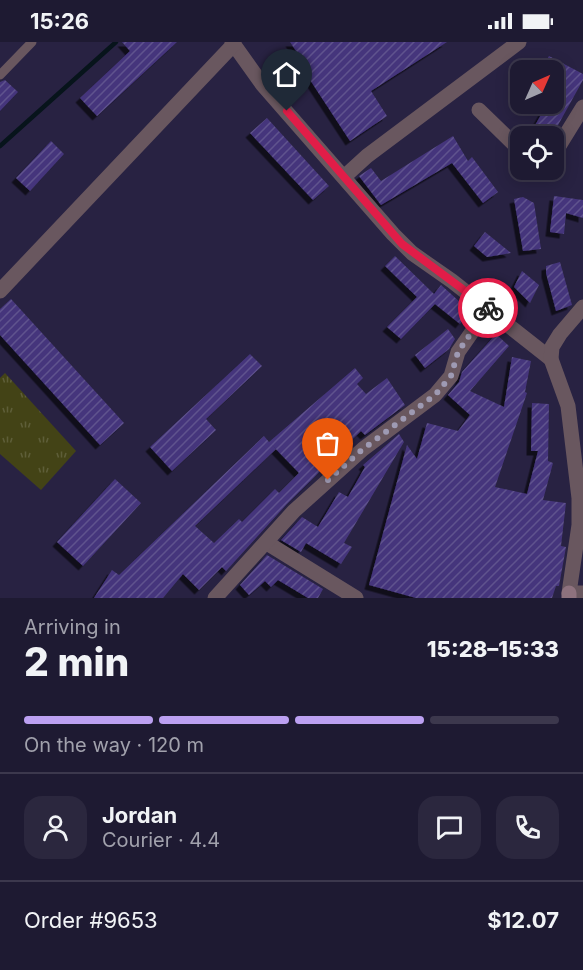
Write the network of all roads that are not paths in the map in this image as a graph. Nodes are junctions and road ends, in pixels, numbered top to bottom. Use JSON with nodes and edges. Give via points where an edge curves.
{"nodes":[{"id":1,"x":32,"y":42,"type":"edge"},
{"id":2,"x":519,"y":42,"type":"edge"},
{"id":3,"x":233,"y":43,"type":"edge"},
{"id":4,"x":0,"y":75,"type":"edge"},
{"id":5,"x":583,"y":107,"type":"edge"},
{"id":6,"x":479,"y":110,"type":"dead end"},
{"id":7,"x":564,"y":138,"type":"edge"},
{"id":8,"x":510,"y":140,"type":"edge"},
{"id":9,"x":344,"y":177,"type":"junction"},
{"id":10,"x":0,"y":291,"type":"edge"},
{"id":11,"x":583,"y":307,"type":"edge"},
{"id":12,"x":488,"y":309,"type":"junction"},
{"id":13,"x":551,"y":359,"type":"junction"},
{"id":14,"x":267,"y":543,"type":"junction"},
{"id":15,"x":574,"y":595,"type":"edge"},
{"id":16,"x":215,"y":598,"type":"edge"},
{"id":17,"x":356,"y":598,"type":"edge"}],
"edges":[{"from":1,"to":4,"type":"lane"},
{"from":2,"to":9,"type":"street"},
{"from":3,"to":9,"type":"street","via":[[262,84]]},
{"from":3,"to":10,"type":"street"},
{"from":5,"to":7,"type":"street"},
{"from":6,"to":8,"type":"street"},
{"from":9,"to":12,"type":"street","via":[[412,254]]},
{"from":11,"to":13,"type":"street","via":[[552,347]]},
{"from":12,"to":13,"type":"street"},
{"from":12,"to":14,"type":"street","via":[[458,352],[451,376],[435,395],[363,449],[294,511]]},
{"from":13,"to":15,"type":"street","via":[[568,406],[579,498]]},
{"from":14,"to":16,"type":"street"},
{"from":14,"to":17,"type":"street"}]}
